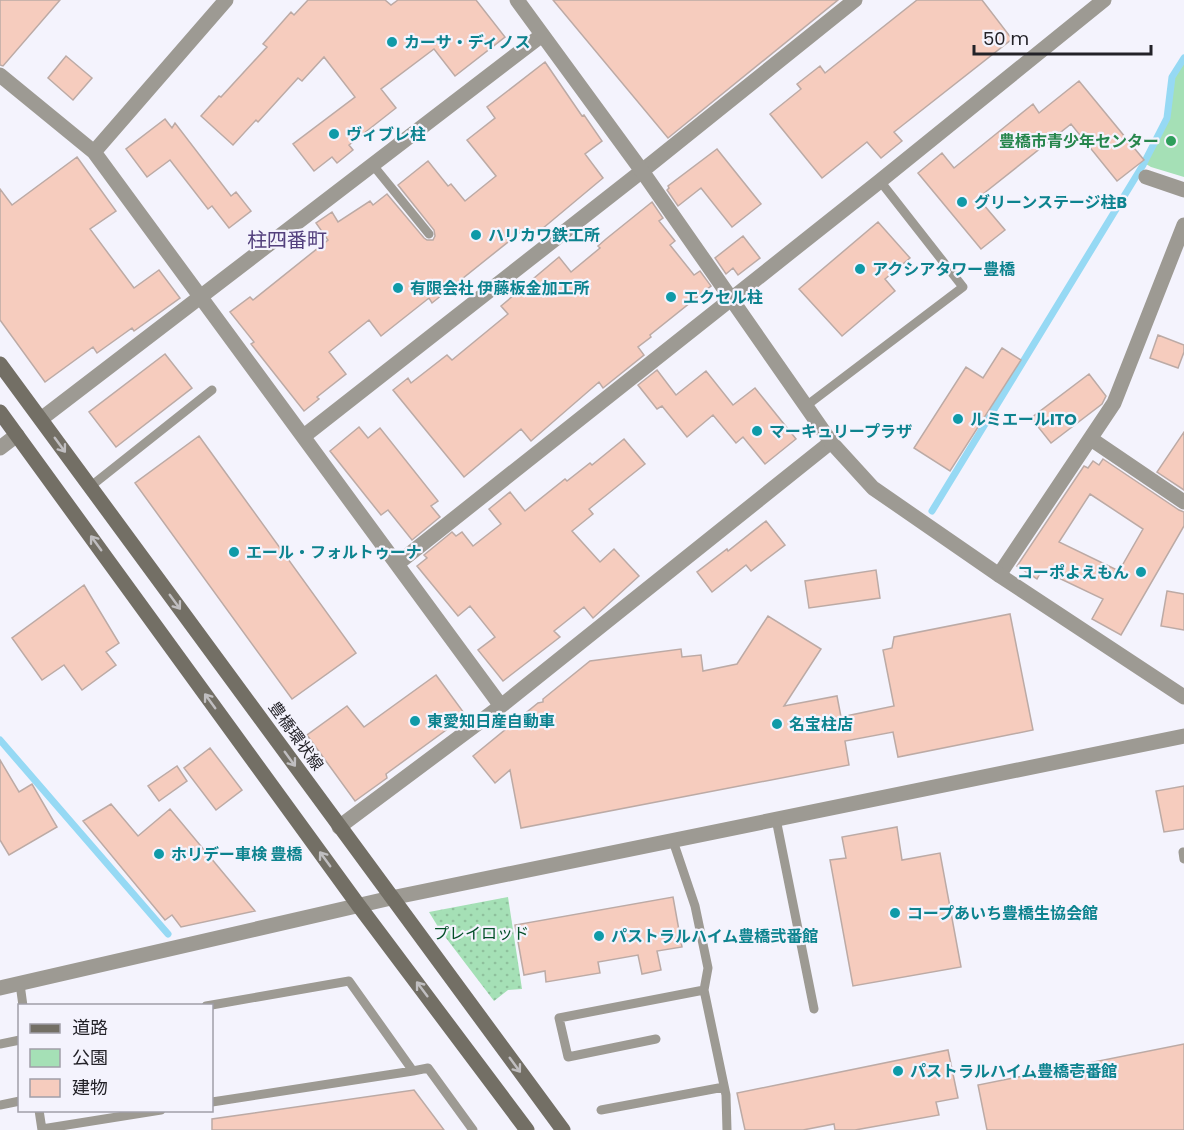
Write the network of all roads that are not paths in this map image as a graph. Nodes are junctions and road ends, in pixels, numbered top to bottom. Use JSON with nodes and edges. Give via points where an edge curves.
{"nodes":[{"id":1,"x":226,"y":0,"type":"edge"},
{"id":2,"x":517,"y":0,"type":"edge"},
{"id":3,"x":855,"y":0,"type":"edge"},
{"id":4,"x":1104,"y":0,"type":"edge"},
{"id":5,"x":542,"y":35,"type":"junction"},
{"id":6,"x":0,"y":75,"type":"edge"},
{"id":7,"x":94,"y":152,"type":"junction"},
{"id":8,"x":372,"y":164,"type":"junction"},
{"id":9,"x":642,"y":171,"type":"junction"},
{"id":10,"x":1146,"y":177,"type":"dead end"},
{"id":11,"x":880,"y":181,"type":"junction"},
{"id":12,"x":1184,"y":189,"type":"edge"},
{"id":13,"x":1184,"y":225,"type":"edge"},
{"id":14,"x":429,"y":234,"type":"dead end"},
{"id":15,"x":201,"y":295,"type":"junction"},
{"id":16,"x":731,"y":297,"type":"junction"},
{"id":17,"x":0,"y":364,"type":"edge"},
{"id":18,"x":212,"y":390,"type":"dead end"},
{"id":19,"x":806,"y":406,"type":"junction"},
{"id":20,"x":0,"y":412,"type":"edge"},
{"id":21,"x":41,"y":419,"type":"junction"},
{"id":22,"x":17,"y":435,"type":"junction"},
{"id":23,"x":304,"y":436,"type":"junction"},
{"id":24,"x":1091,"y":439,"type":"junction"},
{"id":25,"x":831,"y":442,"type":"junction"},
{"id":26,"x":0,"y":448,"type":"edge"},
{"id":27,"x":91,"y":486,"type":"junction"},
{"id":28,"x":1184,"y":502,"type":"edge"},
{"id":29,"x":397,"y":564,"type":"junction"},
{"id":30,"x":999,"y":575,"type":"junction"},
{"id":31,"x":1184,"y":697,"type":"edge"},
{"id":32,"x":501,"y":705,"type":"junction"},
{"id":33,"x":1184,"y":736,"type":"edge"},
{"id":34,"x":776,"y":819,"type":"junction"},
{"id":35,"x":339,"y":827,"type":"junction"},
{"id":36,"x":673,"y":841,"type":"junction"},
{"id":37,"x":392,"y":898,"type":"junction"},
{"id":38,"x":359,"y":906,"type":"junction"},
{"id":39,"x":20,"y":984,"type":"junction"},
{"id":40,"x":0,"y":988,"type":"edge"},
{"id":41,"x":704,"y":990,"type":"junction"},
{"id":42,"x":23,"y":1004,"type":"edge"},
{"id":43,"x":212,"y":1004,"type":"edge"},
{"id":44,"x":814,"y":1009,"type":"dead end"},
{"id":45,"x":656,"y":1039,"type":"dead end"},
{"id":46,"x":18,"y":1040,"type":"edge"},
{"id":47,"x":0,"y":1044,"type":"edge"},
{"id":48,"x":413,"y":1071,"type":"junction"},
{"id":49,"x":724,"y":1087,"type":"junction"},
{"id":50,"x":18,"y":1101,"type":"edge"},
{"id":51,"x":213,"y":1102,"type":"edge"},
{"id":52,"x":0,"y":1105,"type":"edge"},
{"id":53,"x":601,"y":1110,"type":"dead end"},
{"id":54,"x":39,"y":1112,"type":"edge"},
{"id":55,"x":149,"y":1112,"type":"edge"},
{"id":56,"x":42,"y":1130,"type":"edge"},
{"id":57,"x":473,"y":1130,"type":"edge"},
{"id":58,"x":527,"y":1130,"type":"edge"},
{"id":59,"x":563,"y":1130,"type":"edge"},
{"id":60,"x":727,"y":1130,"type":"edge"}],
"edges":[{"from":1,"to":7,"type":"street"},
{"from":2,"to":5,"type":"street"},
{"from":3,"to":9,"type":"street"},
{"from":4,"to":11,"type":"street"},
{"from":5,"to":8,"type":"street"},
{"from":5,"to":9,"type":"street"},
{"from":6,"to":7,"type":"street"},
{"from":7,"to":15,"type":"street"},
{"from":8,"to":14,"type":"lane"},
{"from":8,"to":15,"type":"street"},
{"from":9,"to":16,"type":"street"},
{"from":9,"to":23,"type":"street"},
{"from":10,"to":12,"type":"street"},
{"from":11,"to":16,"type":"street"},
{"from":11,"to":19,"type":"lane","via":[[963,288]]},
{"from":13,"to":24,"type":"street","via":[[1114,403]]},
{"from":15,"to":21,"type":"street"},
{"from":15,"to":23,"type":"street"},
{"from":16,"to":19,"type":"street"},
{"from":16,"to":29,"type":"street"},
{"from":17,"to":21,"type":"main road","name":"豊橋環状線"},
{"from":18,"to":27,"type":"lane"},
{"from":19,"to":25,"type":"street"},
{"from":20,"to":22,"type":"main road"},
{"from":21,"to":27,"type":"main road","name":"豊橋環状線","one_way":true},
{"from":22,"to":26,"type":"street"},
{"from":38,"to":22,"type":"main road","one_way":true},
{"from":23,"to":29,"type":"street"},
{"from":24,"to":28,"type":"street"},
{"from":24,"to":30,"type":"street"},
{"from":25,"to":30,"type":"street","via":[[873,488]]},
{"from":25,"to":32,"type":"street"},
{"from":27,"to":35,"type":"main road","name":"豊橋環状線","one_way":true},
{"from":29,"to":32,"type":"street"},
{"from":30,"to":31,"type":"street"},
{"from":32,"to":35,"type":"street"},
{"from":33,"to":34,"type":"street"},
{"from":34,"to":36,"type":"street"},
{"from":34,"to":44,"type":"lane"},
{"from":35,"to":37,"type":"main road","name":"豊橋環状線"},
{"from":36,"to":37,"type":"street"},
{"from":36,"to":41,"type":"lane","via":[[704,947],[708,968]]},
{"from":37,"to":38,"type":"street"},
{"from":37,"to":59,"type":"main road","name":"豊橋環状線","one_way":true},
{"from":38,"to":39,"type":"street"},
{"from":58,"to":38,"type":"main road","one_way":true},
{"from":39,"to":40,"type":"street"},
{"from":39,"to":42,"type":"lane"},
{"from":41,"to":45,"type":"lane","via":[[559,1018],[568,1057]]},
{"from":41,"to":49,"type":"lane"},
{"from":43,"to":48,"type":"lane","via":[[349,981]]},
{"from":46,"to":47,"type":"lane"},
{"from":48,"to":51,"type":"lane"},
{"from":48,"to":57,"type":"lane","via":[[428,1068]]},
{"from":49,"to":53,"type":"lane"},
{"from":49,"to":60,"type":"lane"},
{"from":50,"to":52,"type":"lane"},
{"from":54,"to":56,"type":"lane"},
{"from":55,"to":56,"type":"lane"}]}
